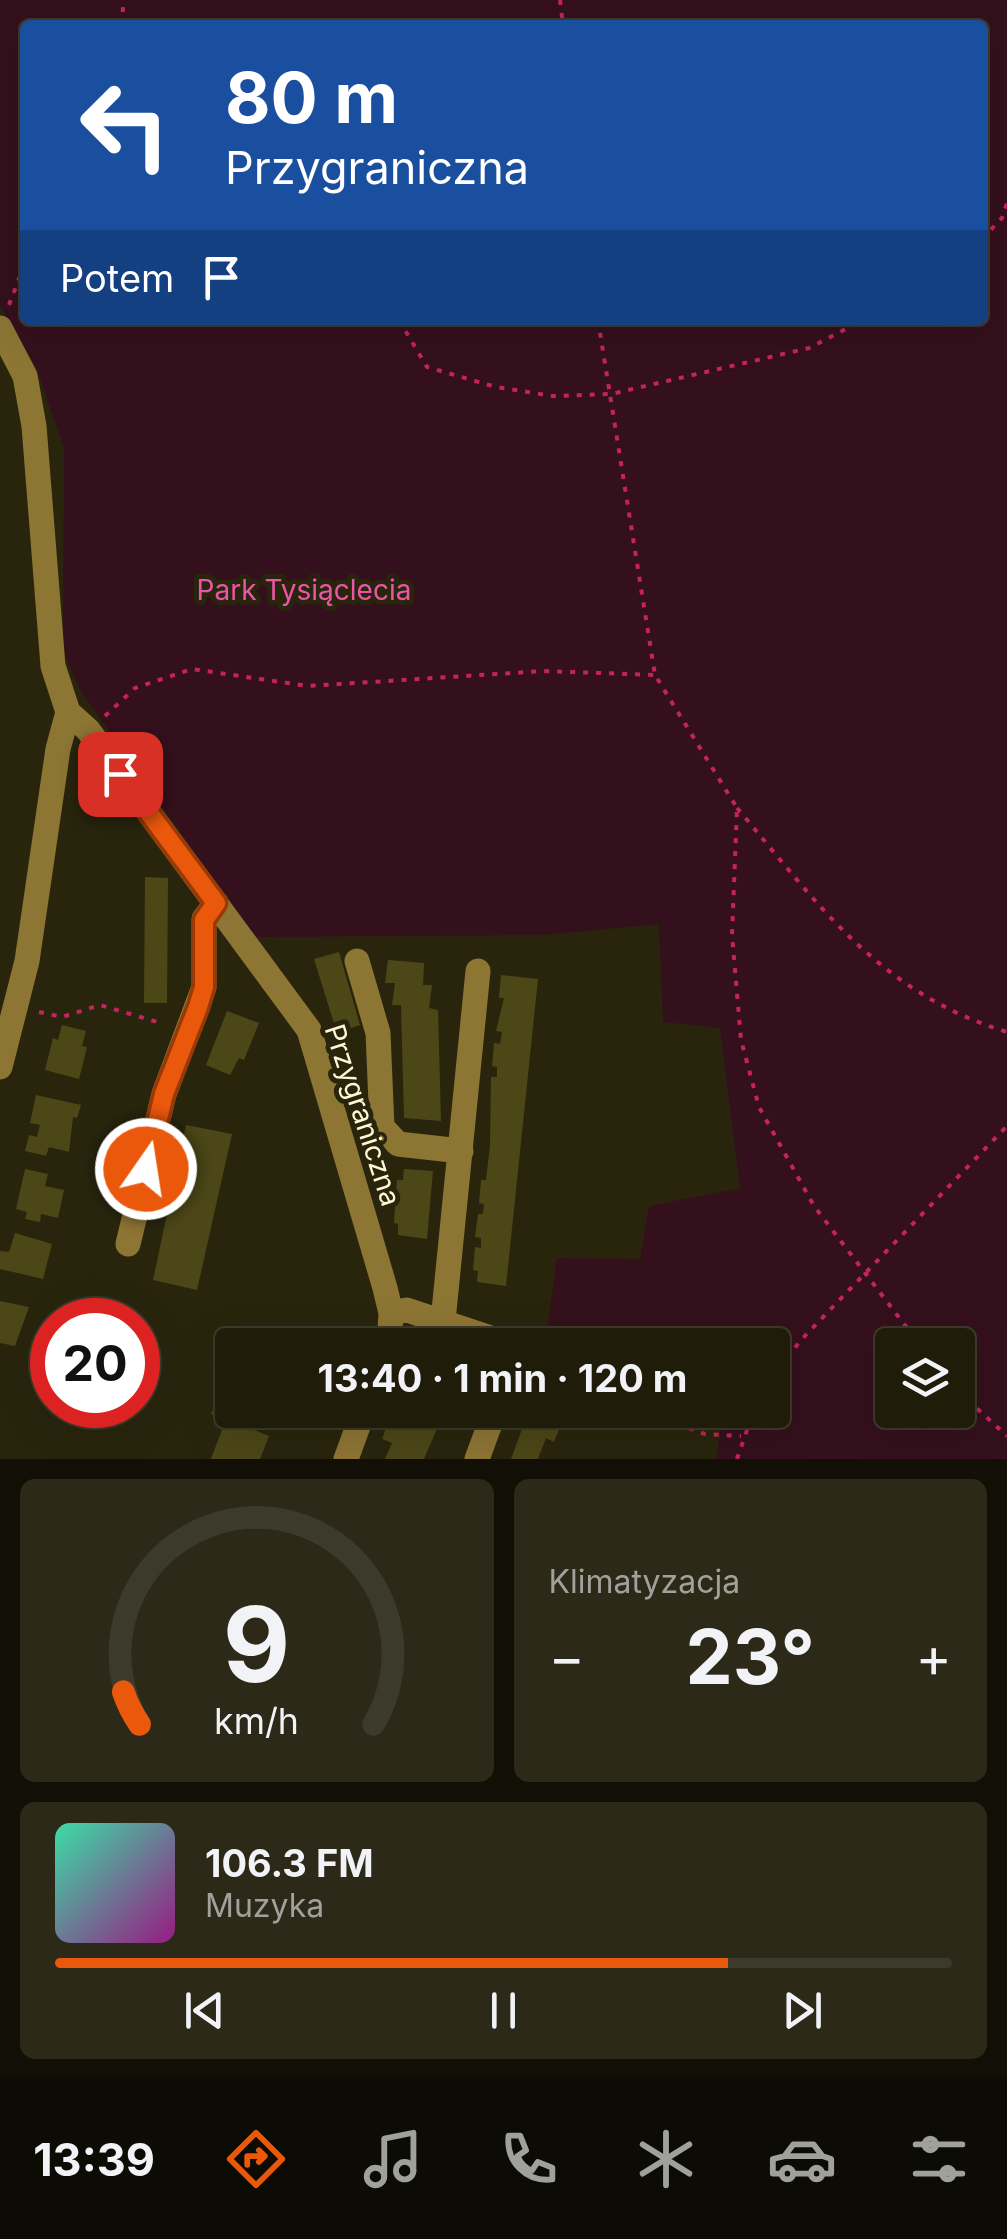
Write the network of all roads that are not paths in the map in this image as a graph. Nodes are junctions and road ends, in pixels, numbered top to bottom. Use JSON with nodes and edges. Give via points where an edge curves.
{"nodes":[{"id":1,"x":3,"y":321,"type":"edge"},
{"id":2,"x":68,"y":712,"type":"junction"},
{"id":3,"x":216,"y":903,"type":"junction"},
{"id":4,"x":357,"y":961,"type":"dead end"},
{"id":5,"x":478,"y":971,"type":"dead end"},
{"id":6,"x":9,"y":998,"type":"edge"},
{"id":7,"x":0,"y":1067,"type":"edge"},
{"id":8,"x":461,"y":1150,"type":"junction"},
{"id":9,"x":128,"y":1244,"type":"dead end"},
{"id":10,"x":391,"y":1313,"type":"junction"},
{"id":11,"x":443,"y":1321,"type":"junction"},
{"id":12,"x":390,"y":1328,"type":"edge"},
{"id":13,"x":459,"y":1328,"type":"edge"},
{"id":14,"x":357,"y":1428,"type":"edge"},
{"id":15,"x":488,"y":1428,"type":"edge"},
{"id":16,"x":346,"y":1459,"type":"edge"},
{"id":17,"x":477,"y":1459,"type":"edge"}],
"edges":[{"from":1,"to":2,"type":"street","via":[[25,376],[34,426],[53,666]]},
{"from":2,"to":3,"type":"street","name":"Przygraniczna"},
{"from":2,"to":6,"type":"street"},
{"from":3,"to":9,"type":"street","via":[[204,920],[204,987],[164,1094]]},
{"from":3,"to":10,"type":"street","name":"Przygraniczna","via":[[309,1030]]},
{"from":4,"to":8,"type":"street","via":[[378,1034],[382,1127],[398,1144]]},
{"from":5,"to":8,"type":"street"},
{"from":6,"to":7,"type":"street"},
{"from":8,"to":11,"type":"street"},
{"from":10,"to":11,"type":"street","via":[[407,1310]]},
{"from":10,"to":12,"type":"street","name":"Przygraniczna"},
{"from":11,"to":13,"type":"street"},
{"from":14,"to":16,"type":"street"},
{"from":15,"to":17,"type":"street"}]}
